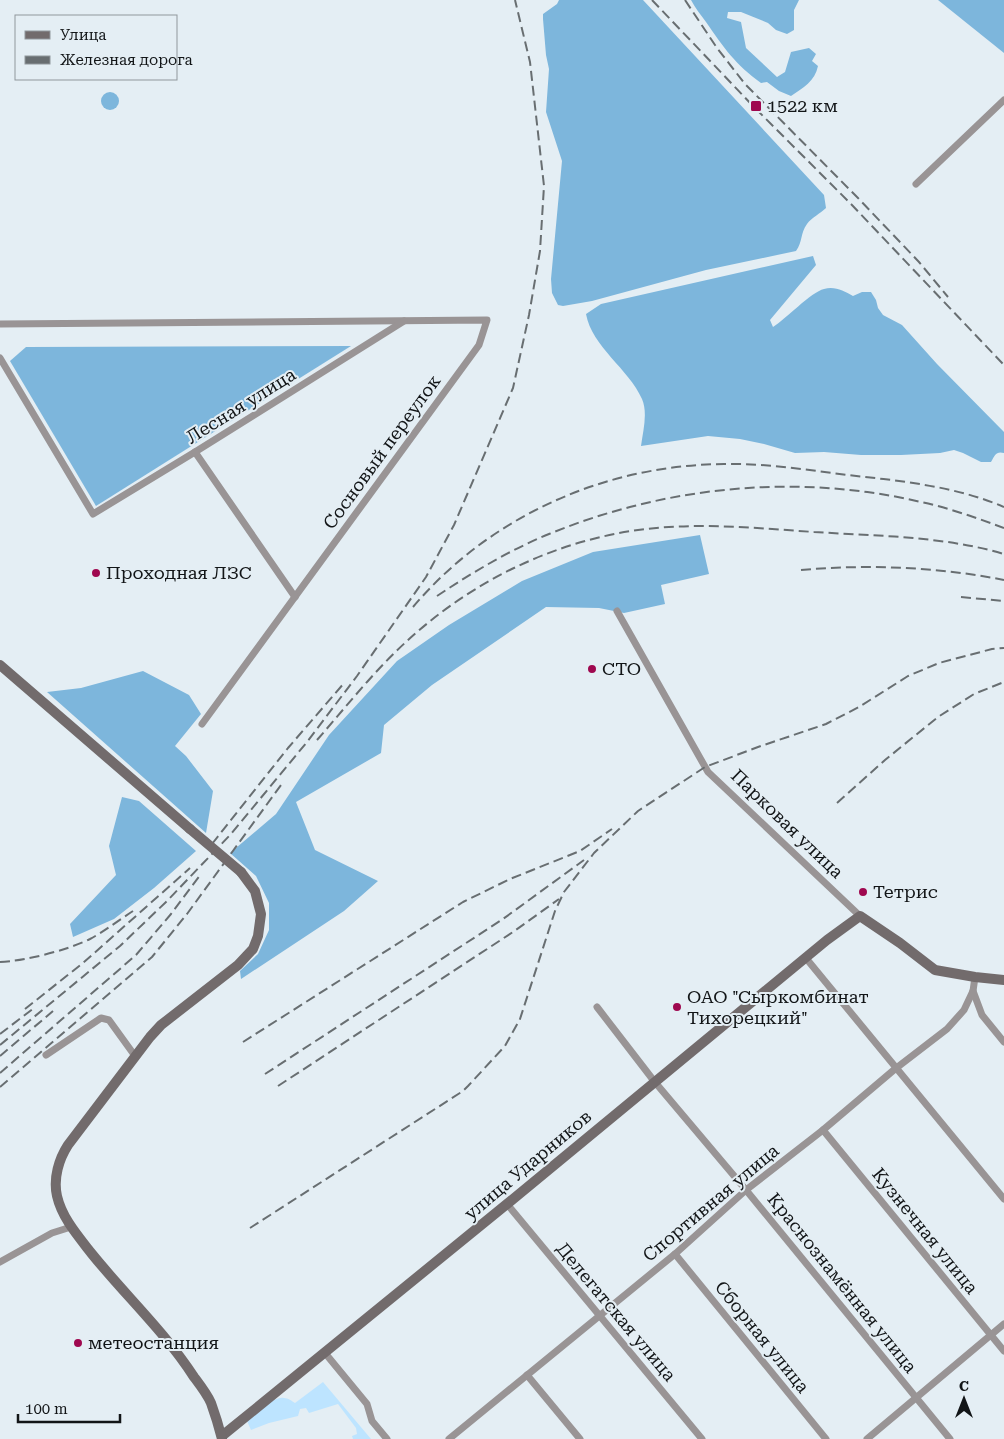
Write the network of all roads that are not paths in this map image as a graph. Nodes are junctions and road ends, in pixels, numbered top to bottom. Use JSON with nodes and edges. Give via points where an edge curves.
{"nodes":[{"id":1,"x":1004,"y":100,"type":"edge"},
{"id":2,"x":916,"y":184,"type":"dead end"},
{"id":3,"x":404,"y":321,"type":"junction"},
{"id":4,"x":0,"y":324,"type":"edge"},
{"id":5,"x":0,"y":358,"type":"edge"},
{"id":6,"x":196,"y":452,"type":"junction"},
{"id":7,"x":295,"y":597,"type":"junction"},
{"id":8,"x":616,"y":611,"type":"dead end"},
{"id":9,"x":0,"y":665,"type":"edge"},
{"id":10,"x":202,"y":724,"type":"dead end"},
{"id":11,"x":860,"y":916,"type":"junction"},
{"id":12,"x":805,"y":957,"type":"junction"},
{"id":13,"x":975,"y":977,"type":"junction"},
{"id":14,"x":1004,"y":980,"type":"edge"},
{"id":15,"x":973,"y":991,"type":"junction"},
{"id":16,"x":597,"y":1007,"type":"dead end"},
{"id":17,"x":1004,"y":1042,"type":"edge"},
{"id":18,"x":46,"y":1055,"type":"dead end"},
{"id":19,"x":135,"y":1056,"type":"junction"},
{"id":20,"x":895,"y":1069,"type":"junction"},
{"id":21,"x":654,"y":1082,"type":"junction"},
{"id":22,"x":824,"y":1130,"type":"junction"},
{"id":23,"x":746,"y":1190,"type":"junction"},
{"id":24,"x":1004,"y":1199,"type":"edge"},
{"id":25,"x":507,"y":1204,"type":"junction"},
{"id":26,"x":71,"y":1227,"type":"junction"},
{"id":27,"x":674,"y":1254,"type":"junction"},
{"id":28,"x":0,"y":1262,"type":"edge"},
{"id":29,"x":599,"y":1316,"type":"junction"},
{"id":30,"x":1004,"y":1324,"type":"edge"},
{"id":31,"x":990,"y":1334,"type":"junction"},
{"id":32,"x":1004,"y":1351,"type":"edge"},
{"id":33,"x":325,"y":1353,"type":"junction"},
{"id":34,"x":527,"y":1375,"type":"junction"},
{"id":35,"x":915,"y":1398,"type":"junction"},
{"id":36,"x":221,"y":1438,"type":"edge"},
{"id":37,"x":387,"y":1439,"type":"edge"},
{"id":38,"x":449,"y":1439,"type":"edge"},
{"id":39,"x":580,"y":1439,"type":"edge"},
{"id":40,"x":702,"y":1439,"type":"edge"},
{"id":41,"x":826,"y":1439,"type":"edge"},
{"id":42,"x":867,"y":1439,"type":"edge"},
{"id":43,"x":950,"y":1439,"type":"edge"}],
"edges":[{"from":1,"to":2,"type":"street"},
{"from":3,"to":4,"type":"street"},
{"from":3,"to":6,"type":"street","name":"Лесная улица"},
{"from":3,"to":7,"type":"street","name":"Сосновый переулок","via":[[487,320],[479,345]]},
{"from":5,"to":6,"type":"street","name":"Лесная улица","via":[[93,514]]},
{"from":6,"to":7,"type":"street"},
{"from":7,"to":10,"type":"street","name":"Сосновый переулок"},
{"from":8,"to":11,"type":"street","name":"Парковая улица","via":[[708,772]]},
{"from":9,"to":19,"type":"main road","bridge":true,"via":[[242,872],[255,891],[261,914],[253,950],[161,1025]]},
{"from":11,"to":12,"type":"main road","name":"улица Ударников"},
{"from":11,"to":13,"type":"main road","name":"Парковая улица","via":[[935,970]]},
{"from":12,"to":20,"type":"street"},
{"from":12,"to":21,"type":"main road","name":"улица Ударников"},
{"from":13,"to":14,"type":"main road","name":"Парковая улица"},
{"from":13,"to":15,"type":"street","name":"Спортивная улица"},
{"from":15,"to":17,"type":"street","via":[[982,1015]]},
{"from":15,"to":20,"type":"street","name":"Спортивная улица","via":[[964,1010],[947,1029]]},
{"from":16,"to":21,"type":"street","name":"Краснознамённая улица"},
{"from":18,"to":19,"type":"street","via":[[100,1018],[109,1020]]},
{"from":19,"to":26,"type":"main road","via":[[68,1145],[60,1161],[57,1195]]},
{"from":20,"to":22,"type":"street","name":"Спортивная улица"},
{"from":20,"to":24,"type":"street"},
{"from":21,"to":23,"type":"street","name":"Краснознамённая улица"},
{"from":21,"to":25,"type":"main road","name":"улица Ударников"},
{"from":22,"to":23,"type":"street","name":"Спортивная улица"},
{"from":22,"to":31,"type":"street","name":"Кузнечная улица"},
{"from":23,"to":27,"type":"street","name":"Спортивная улица"},
{"from":23,"to":35,"type":"street","name":"Краснознамённая улица"},
{"from":25,"to":29,"type":"street","name":"Делегатская улица"},
{"from":25,"to":33,"type":"main road","name":"улица Ударников"},
{"from":26,"to":28,"type":"street","via":[[52,1233]]},
{"from":26,"to":36,"type":"main road","via":[[190,1371],[210,1402]]},
{"from":27,"to":29,"type":"street","name":"Спортивная улица"},
{"from":27,"to":41,"type":"street","name":"Сборная улица"},
{"from":29,"to":34,"type":"street","name":"Спортивная улица"},
{"from":29,"to":40,"type":"street","name":"Делегатская улица"},
{"from":30,"to":31,"type":"street"},
{"from":31,"to":32,"type":"street","name":"Кузнечная улица"},
{"from":31,"to":35,"type":"street"},
{"from":33,"to":36,"type":"main road","name":"улица Ударников"},
{"from":33,"to":37,"type":"street","via":[[367,1404],[372,1422]]},
{"from":34,"to":38,"type":"street","name":"Спортивная улица"},
{"from":34,"to":39,"type":"street"},
{"from":35,"to":42,"type":"street"},
{"from":35,"to":43,"type":"street","name":"Краснознамённая улица"}]}
